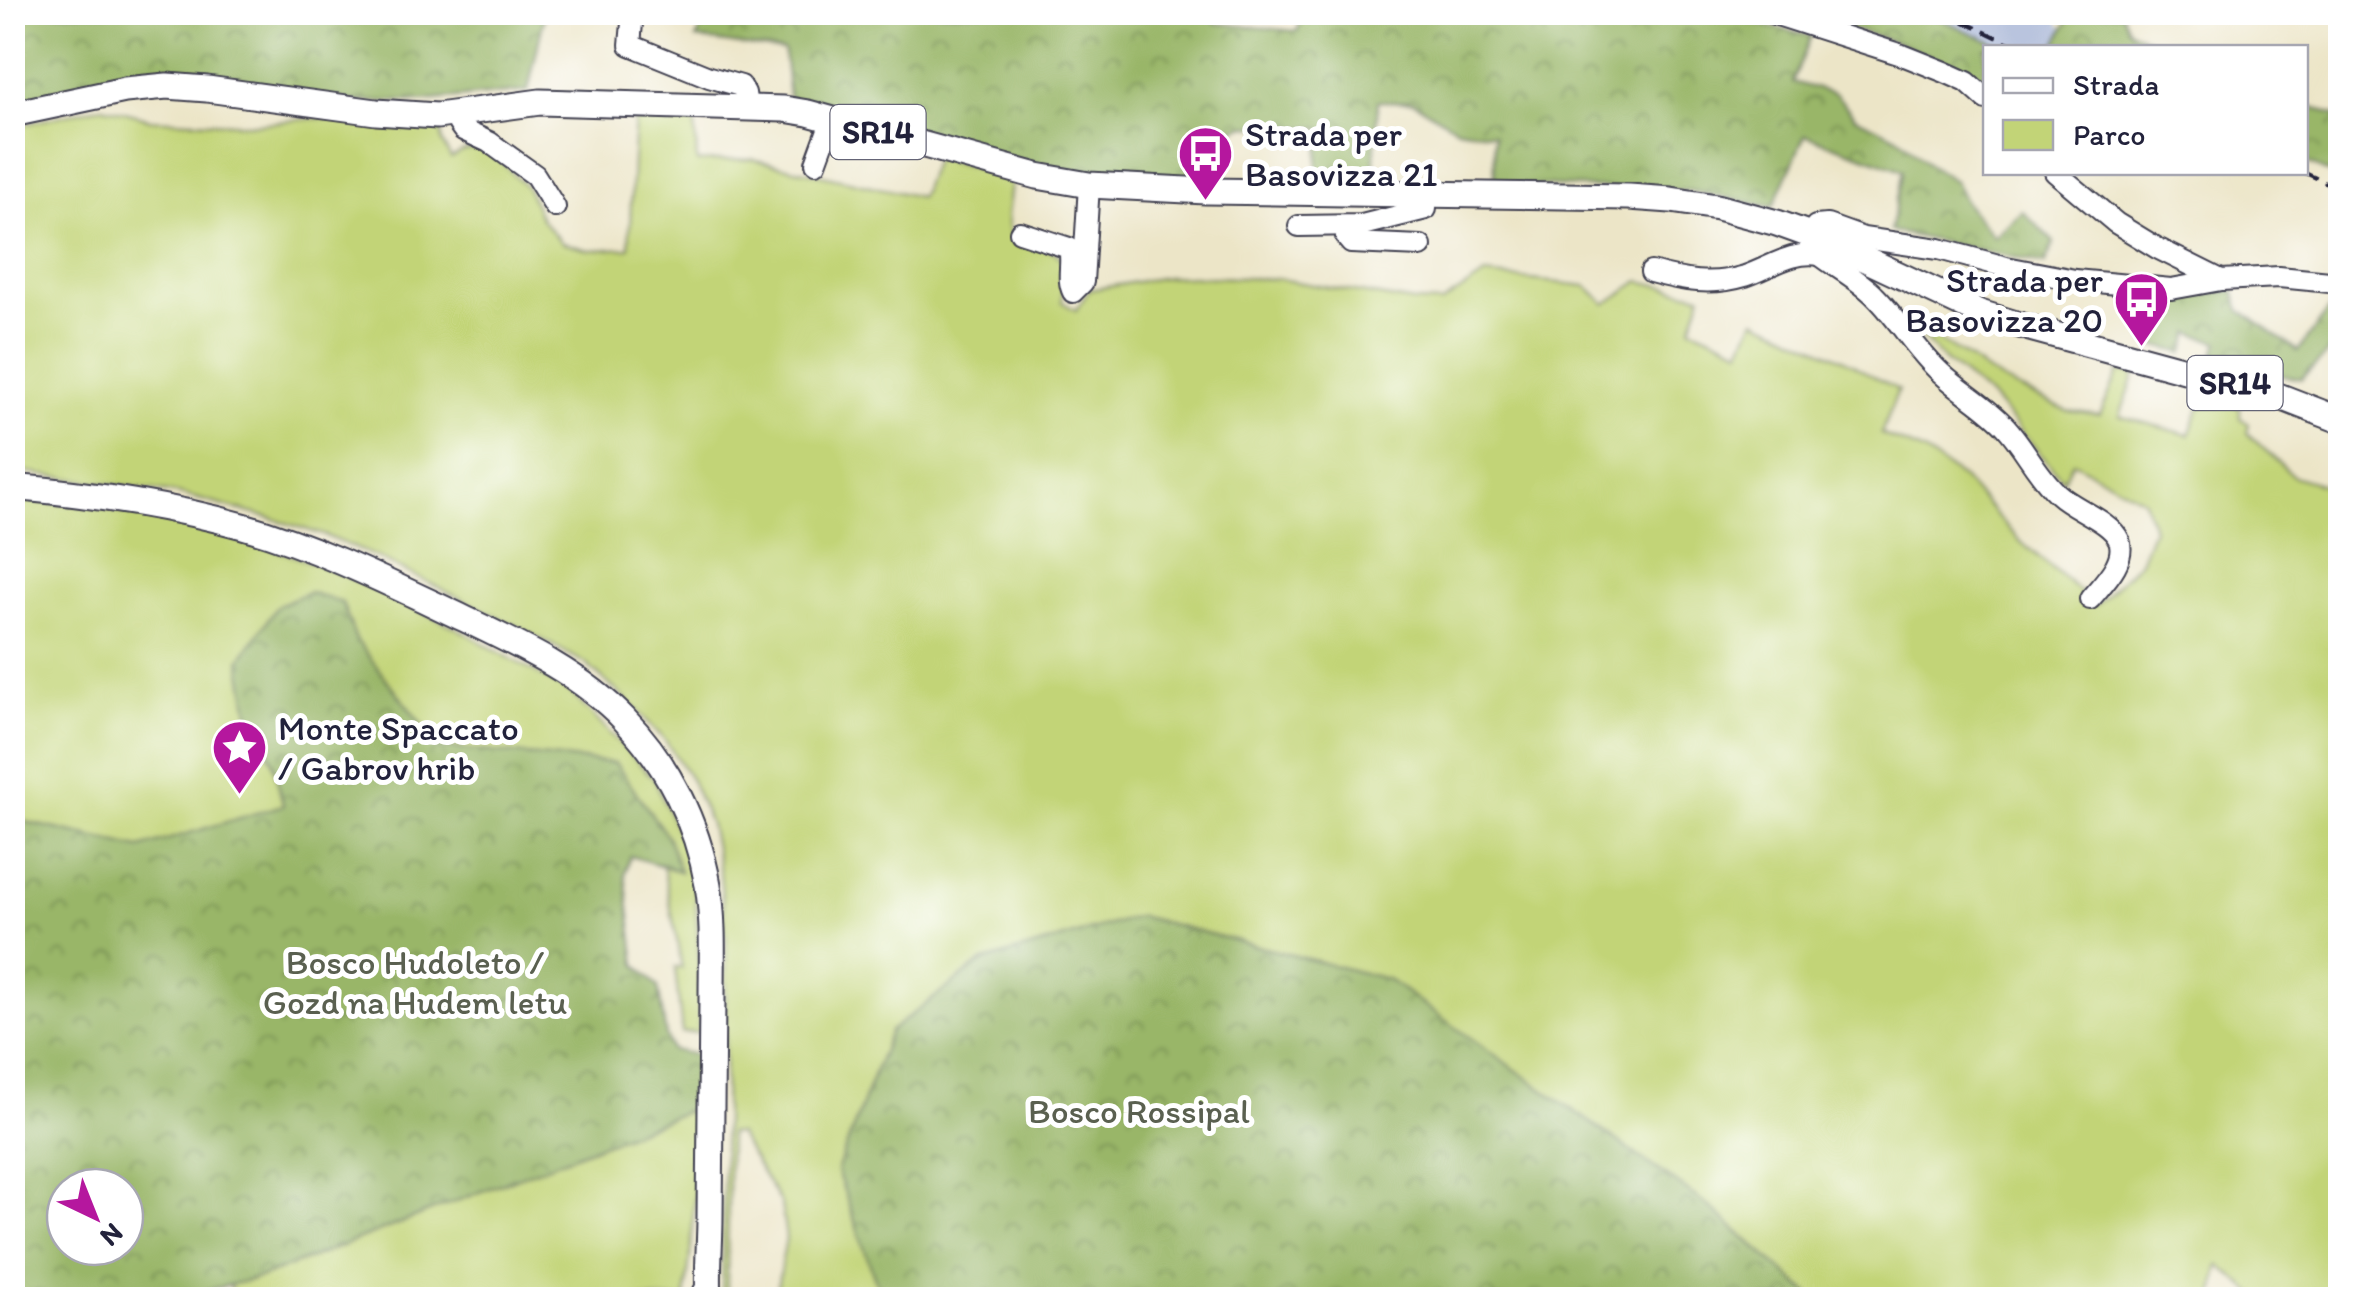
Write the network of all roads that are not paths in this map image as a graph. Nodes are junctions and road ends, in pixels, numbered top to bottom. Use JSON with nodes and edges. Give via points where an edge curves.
{"nodes":[{"id":1,"x":633,"y":12,"type":"edge"},
{"id":2,"x":1768,"y":12,"type":"edge"},
{"id":3,"x":1983,"y":95,"type":"edge"},
{"id":4,"x":746,"y":107,"type":"junction"},
{"id":5,"x":12,"y":114,"type":"edge"},
{"id":6,"x":457,"y":114,"type":"junction"},
{"id":7,"x":832,"y":120,"type":"junction"},
{"id":8,"x":816,"y":163,"type":"dead end"},
{"id":9,"x":2060,"y":175,"type":"edge"},
{"id":10,"x":1090,"y":186,"type":"junction"},
{"id":11,"x":1426,"y":194,"type":"junction"},
{"id":12,"x":555,"y":208,"type":"dead end"},
{"id":13,"x":1299,"y":226,"type":"dead end"},
{"id":14,"x":1346,"y":226,"type":"junction"},
{"id":15,"x":1020,"y":232,"type":"dead end"},
{"id":16,"x":1819,"y":244,"type":"junction"},
{"id":17,"x":1421,"y":246,"type":"dead end"},
{"id":18,"x":1651,"y":272,"type":"dead end"},
{"id":19,"x":2221,"y":280,"type":"junction"},
{"id":20,"x":2340,"y":283,"type":"edge"},
{"id":21,"x":2340,"y":420,"type":"edge"},
{"id":22,"x":12,"y":487,"type":"edge"},
{"id":23,"x":2090,"y":599,"type":"dead end"},
{"id":24,"x":708,"y":1298,"type":"edge"}],
"edges":[{"from":1,"to":4,"type":"street","via":[[630,45],[741,86]]},
{"from":2,"to":3,"type":"street","via":[[1905,56]]},
{"from":4,"to":6,"type":"main road","number":"SR14","via":[[540,102]]},
{"from":4,"to":7,"type":"main road","number":"SR14"},
{"from":5,"to":6,"type":"main road","number":"SR14","via":[[167,86],[376,112]]},
{"from":6,"to":12,"type":"street","via":[[464,130],[535,176]]},
{"from":7,"to":8,"type":"street"},
{"from":7,"to":10,"type":"main road","number":"SR14"},
{"from":9,"to":19,"type":"street","via":[[2116,223]]},
{"from":10,"to":11,"type":"main road","number":"SR14"},
{"from":10,"to":15,"type":"street","via":[[1083,282],[1074,292],[1069,248]]},
{"from":11,"to":14,"type":"street","via":[[1426,209]]},
{"from":11,"to":16,"type":"main road","number":"SR14","via":[[1671,200],[1754,216]]},
{"from":13,"to":14,"type":"street"},
{"from":14,"to":17,"type":"street","via":[[1350,243]]},
{"from":16,"to":18,"type":"street","via":[[1746,275],[1705,282]]},
{"from":16,"to":19,"type":"street","via":[[1816,226],[1827,225],[2075,280],[2171,289]]},
{"from":16,"to":21,"type":"main road","number":"SR14","via":[[1980,313],[2278,396]]},
{"from":16,"to":23,"type":"street","via":[[1944,376],[1998,419],[2050,487],[2114,531],[2122,552]]},
{"from":19,"to":20,"type":"street"},
{"from":22,"to":24,"type":"main road","via":[[171,508],[305,548],[550,662],[635,731],[680,799],[708,885]]}]}
